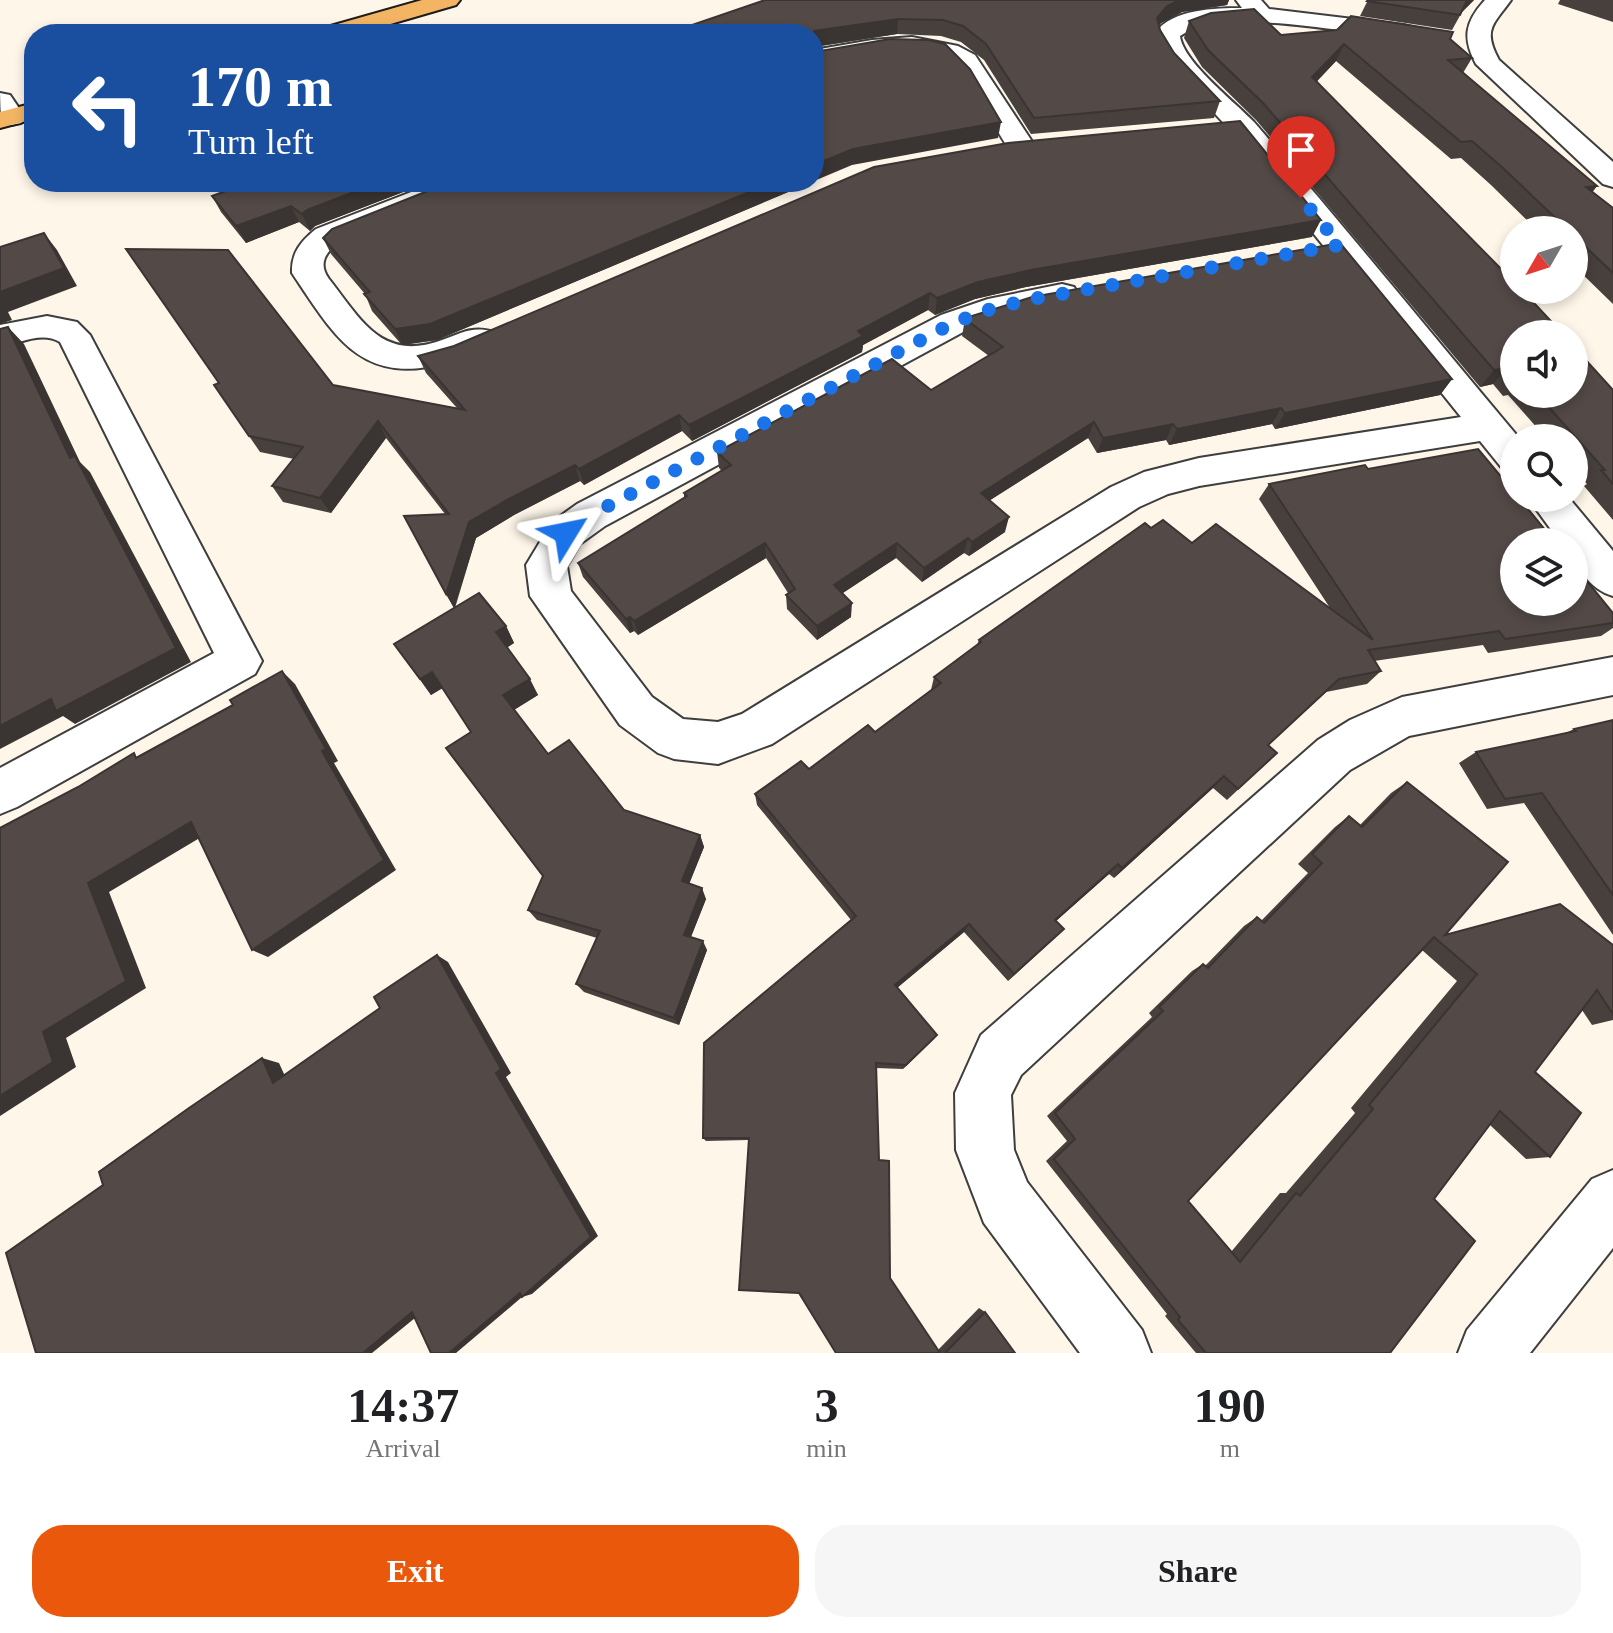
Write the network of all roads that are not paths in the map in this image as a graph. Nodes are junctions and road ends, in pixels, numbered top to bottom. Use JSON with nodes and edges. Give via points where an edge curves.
{"nodes":[{"id":1,"x":448,"y":0,"type":"edge"},
{"id":2,"x":1499,"y":0,"type":"edge"},
{"id":3,"x":1255,"y":8,"type":"edge"},
{"id":4,"x":364,"y":24,"type":"edge"},
{"id":5,"x":1476,"y":44,"type":"junction"},
{"id":6,"x":824,"y":56,"type":"edge"},
{"id":7,"x":1242,"y":126,"type":"junction"},
{"id":8,"x":1210,"y":129,"type":"edge"},
{"id":9,"x":1053,"y":143,"type":"edge"},
{"id":10,"x":1613,"y":178,"type":"edge"},
{"id":11,"x":438,"y":192,"type":"edge"},
{"id":12,"x":1340,"y":245,"type":"junction"},
{"id":13,"x":1293,"y":254,"type":"edge"},
{"id":14,"x":1090,"y":289,"type":"edge"},
{"id":15,"x":506,"y":327,"type":"edge"},
{"id":16,"x":0,"y":337,"type":"edge"},
{"id":17,"x":1489,"y":426,"type":"junction"},
{"id":18,"x":1500,"y":440,"type":"edge"},
{"id":19,"x":1558,"y":512,"type":"edge"},
{"id":20,"x":1613,"y":580,"type":"edge"},
{"id":21,"x":1613,"y":676,"type":"edge"},
{"id":22,"x":0,"y":792,"type":"edge"},
{"id":23,"x":1613,"y":1200,"type":"edge"},
{"id":24,"x":1119,"y":1353,"type":"edge"},
{"id":25,"x":1490,"y":1353,"type":"edge"}],
"edges":[{"from":1,"to":4,"type":"main road"},
{"from":2,"to":5,"type":"street","via":[[1477,28]]},
{"from":3,"to":5,"type":"street"},
{"from":3,"to":7,"type":"street","via":[[1195,19],[1167,33],[1185,67]]},
{"from":5,"to":10,"type":"street","via":[[1518,94]]},
{"from":6,"to":9,"type":"street","via":[[913,43],[954,52],[966,60],[1007,148]]},
{"from":7,"to":8,"type":"street"},
{"from":7,"to":12,"type":"street"},
{"from":11,"to":15,"type":"street","via":[[327,236],[313,246],[306,260],[308,273],[362,343],[385,359],[416,361]]},
{"from":12,"to":13,"type":"street"},
{"from":12,"to":17,"type":"street"},
{"from":14,"to":17,"type":"street","via":[[1027,300],[953,323],[591,515],[566,533],[546,565],[551,596],[636,711],[674,739],[718,743],[756,730],[1125,497],[1158,482]]},
{"from":16,"to":22,"type":"street","via":[[53,327],[73,335],[240,661]]},
{"from":17,"to":18,"type":"street"},
{"from":19,"to":20,"type":"street"},
{"from":21,"to":24,"type":"street","via":[[1402,717],[1366,734],[1334,755],[1001,1055],[983,1093],[984,1136],[1005,1202]]},
{"from":23,"to":25,"type":"street"}]}
